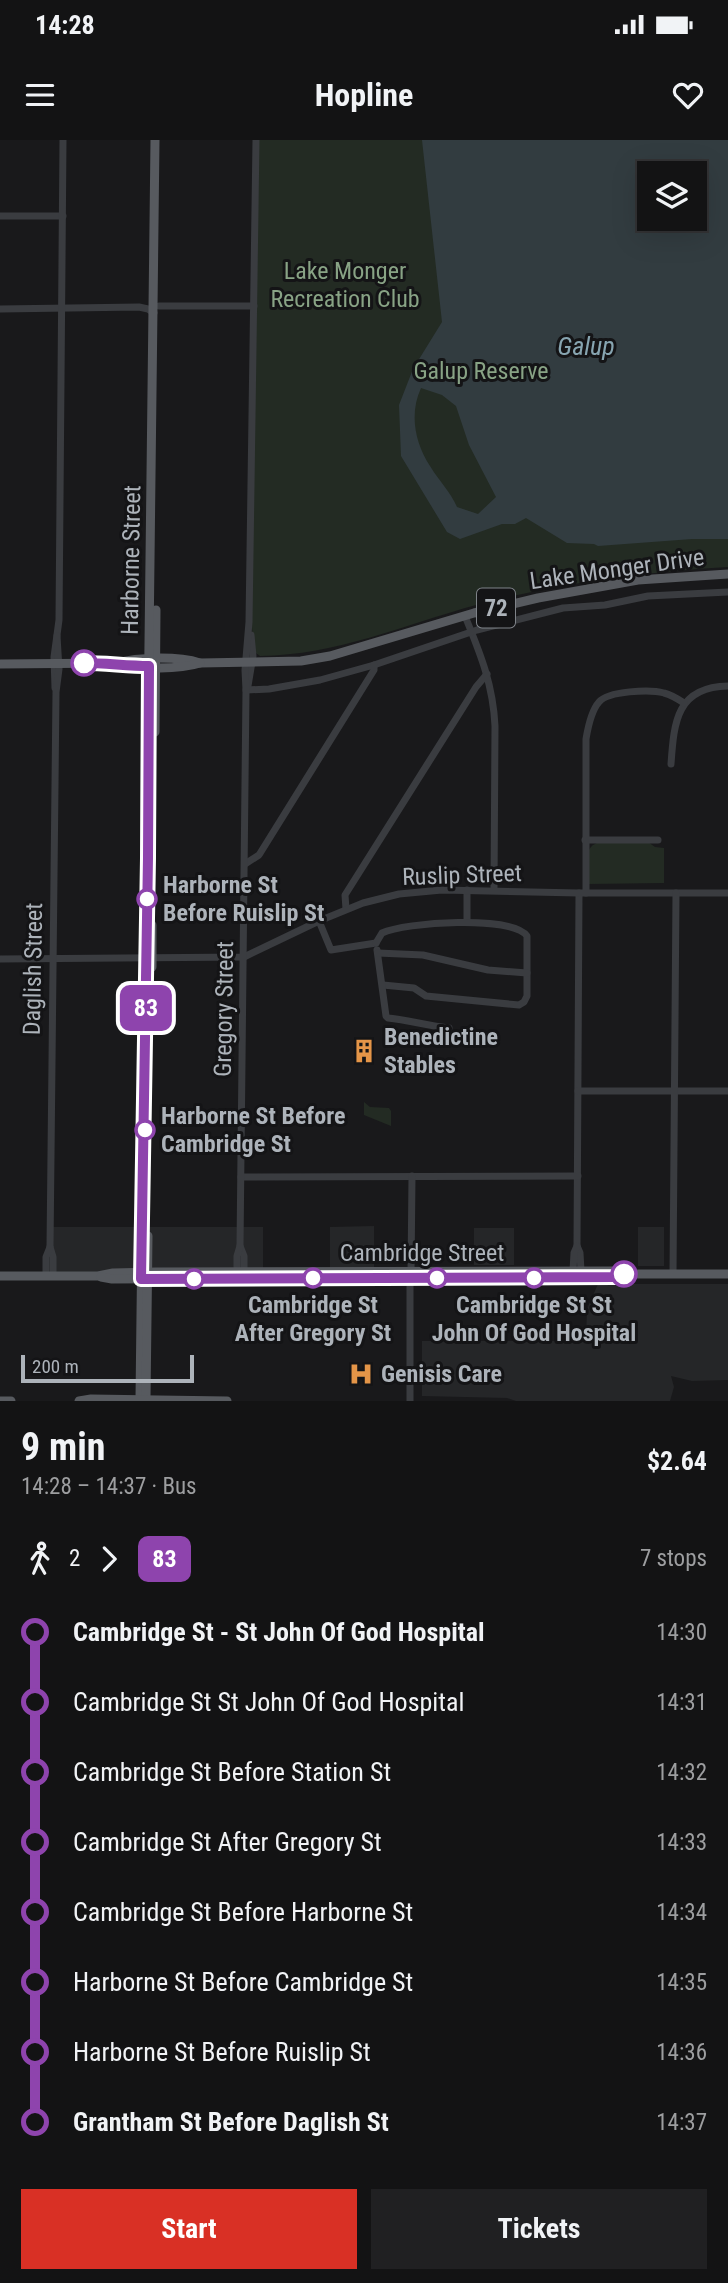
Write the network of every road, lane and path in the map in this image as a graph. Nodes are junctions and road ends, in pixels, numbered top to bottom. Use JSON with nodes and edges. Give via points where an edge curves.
{"nodes":[{"id":1,"x":63,"y":140,"type":"edge"},
{"id":2,"x":155,"y":140,"type":"edge"},
{"id":3,"x":161,"y":140,"type":"edge"},
{"id":4,"x":256,"y":140,"type":"edge"},
{"id":5,"x":0,"y":216,"type":"edge"},
{"id":6,"x":63,"y":216,"type":"junction"},
{"id":7,"x":254,"y":306,"type":"junction"},
{"id":8,"x":61,"y":307,"type":"junction"},
{"id":9,"x":0,"y":309,"type":"edge"},
{"id":10,"x":157,"y":309,"type":"junction"},
{"id":11,"x":728,"y":574,"type":"edge"},
{"id":12,"x":728,"y":592,"type":"edge"},
{"id":13,"x":470,"y":614,"type":"junction"},
{"id":14,"x":474,"y":631,"type":"junction"},
{"id":15,"x":249,"y":662,"type":"junction"},
{"id":16,"x":152,"y":663,"type":"junction"},
{"id":17,"x":0,"y":664,"type":"edge"},
{"id":18,"x":57,"y":664,"type":"junction"},
{"id":19,"x":374,"y":665,"type":"junction"},
{"id":20,"x":487,"y":674,"type":"junction"},
{"id":21,"x":728,"y":686,"type":"edge"},
{"id":22,"x":246,"y":690,"type":"junction"},
{"id":23,"x":684,"y":703,"type":"junction"},
{"id":24,"x":671,"y":764,"type":"dead end"},
{"id":25,"x":585,"y":840,"type":"junction"},
{"id":26,"x":658,"y":840,"type":"dead end"},
{"id":27,"x":244,"y":864,"type":"junction"},
{"id":28,"x":467,"y":890,"type":"junction"},
{"id":29,"x":494,"y":890,"type":"junction"},
{"id":30,"x":582,"y":893,"type":"junction"},
{"id":31,"x":676,"y":893,"type":"junction"},
{"id":32,"x":728,"y":893,"type":"edge"},
{"id":33,"x":346,"y":909,"type":"junction"},
{"id":34,"x":319,"y":921,"type":"junction"},
{"id":35,"x":467,"y":921,"type":"junction"},
{"id":36,"x":376,"y":943,"type":"junction"},
{"id":37,"x":377,"y":953,"type":"junction"},
{"id":38,"x":244,"y":957,"type":"junction"},
{"id":39,"x":53,"y":958,"type":"junction"},
{"id":40,"x":149,"y":958,"type":"junction"},
{"id":41,"x":0,"y":959,"type":"edge"},
{"id":42,"x":527,"y":972,"type":"junction"},
{"id":43,"x":383,"y":985,"type":"junction"},
{"id":44,"x":449,"y":1028,"type":"dead end"},
{"id":45,"x":578,"y":1091,"type":"junction"},
{"id":46,"x":674,"y":1091,"type":"junction"},
{"id":47,"x":728,"y":1091,"type":"edge"},
{"id":48,"x":412,"y":1176,"type":"junction"},
{"id":49,"x":578,"y":1176,"type":"junction"},
{"id":50,"x":241,"y":1177,"type":"junction"},
{"id":51,"x":577,"y":1271,"type":"junction"},
{"id":52,"x":620,"y":1274,"type":"junction"},
{"id":53,"x":673,"y":1274,"type":"junction"},
{"id":54,"x":728,"y":1274,"type":"edge"},
{"id":55,"x":411,"y":1275,"type":"junction"},
{"id":56,"x":0,"y":1276,"type":"edge"},
{"id":57,"x":50,"y":1276,"type":"junction"},
{"id":58,"x":145,"y":1276,"type":"junction"},
{"id":59,"x":241,"y":1276,"type":"junction"},
{"id":60,"x":143,"y":1400,"type":"edge"},
{"id":61,"x":0,"y":1401,"type":"edge"},
{"id":62,"x":11,"y":1401,"type":"edge"},
{"id":63,"x":79,"y":1401,"type":"edge"},
{"id":64,"x":227,"y":1401,"type":"edge"},
{"id":65,"x":410,"y":1401,"type":"edge"}],
"edges":[{"from":1,"to":6,"type":"street","name":"Daglish Street"},
{"from":2,"to":10,"type":"main road","name":"Harborne Street"},
{"from":3,"to":10,"type":"main road","name":"Harborne Street"},
{"from":4,"to":7,"type":"street","name":"Gregory Street"},
{"from":5,"to":6,"type":"street"},
{"from":6,"to":8,"type":"street","name":"Daglish Street"},
{"from":7,"to":10,"type":"street"},
{"from":7,"to":15,"type":"street","name":"Gregory Street"},
{"from":8,"to":9,"type":"street"},
{"from":8,"to":10,"type":"street"},
{"from":8,"to":18,"type":"street","name":"Daglish Street"},
{"from":10,"to":16,"type":"main road","name":"Harborne Street"},
{"from":11,"to":13,"type":"main road","name":"Lake Monger Drive","number":"72","via":[[638,580]]},
{"from":12,"to":14,"type":"street","name":"Lake Monger Drive","via":[[648,596],[563,608]]},
{"from":13,"to":14,"type":"street"},
{"from":13,"to":15,"type":"main road","name":"Lake Monger Drive","number":"72","via":[[330,656]]},
{"from":14,"to":19,"type":"street","name":"Lake Monger Drive"},
{"from":14,"to":20,"type":"street"},
{"from":15,"to":16,"type":"main road","number":"72"},
{"from":15,"to":22,"type":"street","name":"Gregory Street"},
{"from":16,"to":18,"type":"main road","number":"72"},
{"from":16,"to":40,"type":"main road","name":"Harborne Street"},
{"from":17,"to":18,"type":"main road","number":"72"},
{"from":18,"to":39,"type":"street","name":"Daglish Street"},
{"from":19,"to":22,"type":"street","name":"Lake Monger Drive","via":[[320,680]]},
{"from":19,"to":27,"type":"street","via":[[259,855]]},
{"from":20,"to":29,"type":"street","via":[[495,726]]},
{"from":20,"to":33,"type":"street","via":[[345,895]]},
{"from":21,"to":23,"type":"street","via":[[706,688]]},
{"from":22,"to":27,"type":"street","name":"Gregory Street"},
{"from":23,"to":24,"type":"street","via":[[674,732]]},
{"from":23,"to":25,"type":"street","via":[[655,691],[613,694],[599,702],[586,739]]},
{"from":25,"to":26,"type":"street"},
{"from":25,"to":30,"type":"street"},
{"from":27,"to":38,"type":"street","name":"Gregory Street"},
{"from":28,"to":29,"type":"street","name":"Ruslip Street"},
{"from":28,"to":33,"type":"street","name":"Ruslip Street","via":[[399,894]]},
{"from":28,"to":35,"type":"street"},
{"from":29,"to":30,"type":"street","name":"Ruslip Street"},
{"from":30,"to":31,"type":"street","name":"Ruslip Street"},
{"from":30,"to":45,"type":"street"},
{"from":31,"to":32,"type":"street","name":"Ruslip Street"},
{"from":31,"to":46,"type":"street"},
{"from":33,"to":34,"type":"street","name":"Ruslip Street"},
{"from":34,"to":36,"type":"street","via":[[331,950]]},
{"from":34,"to":38,"type":"street","name":"Ruslip Street"},
{"from":35,"to":36,"type":"street","via":[[399,927],[382,933]]},
{"from":35,"to":42,"type":"street","via":[[521,929],[527,936]]},
{"from":36,"to":37,"type":"street"},
{"from":37,"to":42,"type":"street","via":[[423,955],[488,970]]},
{"from":37,"to":43,"type":"street"},
{"from":38,"to":40,"type":"street","name":"Ruslip Street"},
{"from":38,"to":50,"type":"street","name":"Gregory Street"},
{"from":39,"to":40,"type":"street","name":"Ruslip Street"},
{"from":39,"to":41,"type":"street","name":"Ruslip Street"},
{"from":39,"to":57,"type":"street","name":"Daglish Street"},
{"from":40,"to":58,"type":"main road","name":"Harborne Street"},
{"from":42,"to":43,"type":"street","via":[[527,996],[519,1005],[426,996],[414,988]]},
{"from":43,"to":44,"type":"street","via":[[388,1018]]},
{"from":45,"to":46,"type":"street"},
{"from":45,"to":49,"type":"street"},
{"from":46,"to":47,"type":"street"},
{"from":46,"to":53,"type":"street"},
{"from":48,"to":49,"type":"street"},
{"from":48,"to":50,"type":"street"},
{"from":48,"to":55,"type":"street"},
{"from":49,"to":51,"type":"street"},
{"from":50,"to":59,"type":"street","name":"Gregory Street","via":[[237,1256]]},
{"from":51,"to":52,"type":"main road","name":"Cambridge Street"},
{"from":51,"to":55,"type":"main road","name":"Cambridge Street"},
{"from":52,"to":53,"type":"main road","name":"Cambridge Street"},
{"from":52,"to":55,"type":"main road","name":"Cambridge Street"},
{"from":53,"to":54,"type":"main road","name":"Cambridge Street"},
{"from":55,"to":59,"type":"main road","name":"Cambridge Street"},
{"from":55,"to":65,"type":"street"},
{"from":56,"to":57,"type":"main road","name":"Cambridge Street"},
{"from":57,"to":58,"type":"main road","name":"Cambridge Street"},
{"from":58,"to":59,"type":"main road","name":"Cambridge Street"},
{"from":58,"to":60,"type":"main road","name":"Harborne Street"},
{"from":60,"to":63,"type":"main road"},
{"from":60,"to":64,"type":"main road"},
{"from":61,"to":62,"type":"main road"}]}
